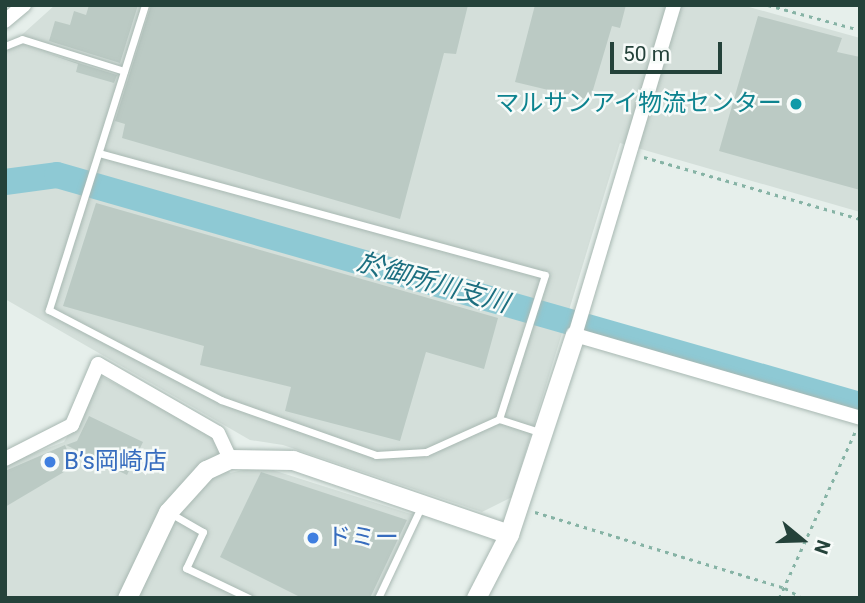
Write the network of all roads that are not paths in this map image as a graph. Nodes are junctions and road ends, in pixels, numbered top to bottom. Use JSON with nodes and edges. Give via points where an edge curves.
{"nodes":[{"id":1,"x":24,"y":5,"type":"edge"},
{"id":2,"x":145,"y":5,"type":"edge"},
{"id":3,"x":674,"y":5,"type":"edge"},
{"id":4,"x":5,"y":21,"type":"edge"},
{"id":5,"x":5,"y":46,"type":"edge"},
{"id":6,"x":124,"y":71,"type":"junction"},
{"id":7,"x":99,"y":153,"type":"junction"},
{"id":8,"x":575,"y":335,"type":"junction"},
{"id":9,"x":499,"y":419,"type":"junction"},
{"id":10,"x":860,"y":420,"type":"edge"},
{"id":11,"x":542,"y":433,"type":"junction"},
{"id":12,"x":5,"y":459,"type":"edge"},
{"id":13,"x":230,"y":459,"type":"junction"},
{"id":14,"x":423,"y":504,"type":"junction"},
{"id":15,"x":168,"y":512,"type":"junction"},
{"id":16,"x":509,"y":534,"type":"junction"},
{"id":17,"x":127,"y":598,"type":"edge"},
{"id":18,"x":249,"y":598,"type":"edge"},
{"id":19,"x":378,"y":598,"type":"edge"},
{"id":20,"x":476,"y":598,"type":"edge"}],
"edges":[{"from":1,"to":4,"type":"street"},
{"from":2,"to":6,"type":"lane"},
{"from":3,"to":8,"type":"street"},
{"from":5,"to":6,"type":"lane","via":[[22,39]]},
{"from":6,"to":7,"type":"lane"},
{"from":7,"to":9,"type":"lane","via":[[545,275]]},
{"from":7,"to":9,"type":"lane","via":[[49,310],[221,400],[376,455],[426,452]]},
{"from":8,"to":10,"type":"street"},
{"from":8,"to":11,"type":"street"},
{"from":9,"to":11,"type":"lane"},
{"from":11,"to":16,"type":"street"},
{"from":12,"to":13,"type":"street","via":[[72,425],[98,364],[218,433]]},
{"from":13,"to":14,"type":"street","via":[[293,460]]},
{"from":13,"to":15,"type":"street","via":[[206,470]]},
{"from":14,"to":16,"type":"street"},
{"from":14,"to":19,"type":"lane"},
{"from":15,"to":17,"type":"street"},
{"from":15,"to":18,"type":"lane","via":[[202,532],[186,568]]},
{"from":16,"to":20,"type":"street"}]}
